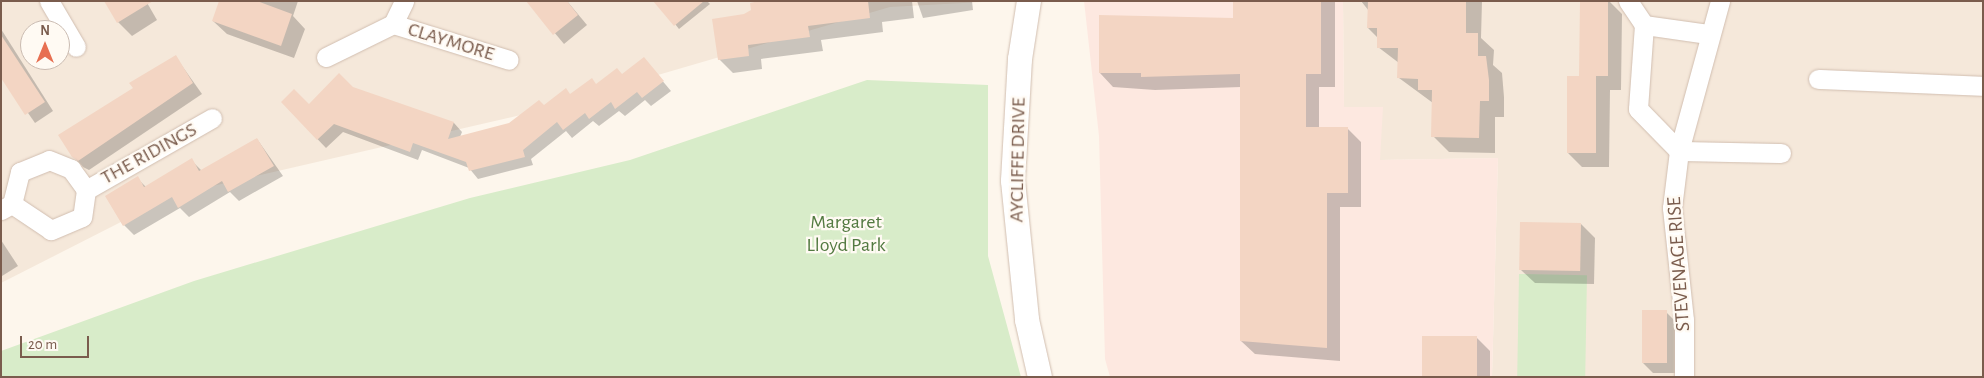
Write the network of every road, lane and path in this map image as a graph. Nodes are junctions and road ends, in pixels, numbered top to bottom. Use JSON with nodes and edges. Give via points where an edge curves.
{"nodes":[{"id":1,"x":49,"y":1,"type":"edge"},
{"id":2,"x":404,"y":1,"type":"edge"},
{"id":3,"x":1029,"y":1,"type":"edge"},
{"id":4,"x":1628,"y":1,"type":"edge"},
{"id":5,"x":1720,"y":1,"type":"edge"},
{"id":6,"x":393,"y":24,"type":"junction"},
{"id":7,"x":1644,"y":25,"type":"junction"},
{"id":8,"x":1708,"y":34,"type":"junction"},
{"id":9,"x":76,"y":47,"type":"dead end"},
{"id":10,"x":326,"y":57,"type":"dead end"},
{"id":11,"x":509,"y":60,"type":"dead end"},
{"id":12,"x":1818,"y":79,"type":"dead end"},
{"id":13,"x":1983,"y":86,"type":"edge"},
{"id":14,"x":212,"y":118,"type":"dead end"},
{"id":15,"x":1679,"y":152,"type":"junction"},
{"id":16,"x":1781,"y":153,"type":"dead end"},
{"id":17,"x":86,"y":190,"type":"junction"},
{"id":18,"x":6,"y":207,"type":"edge"},
{"id":19,"x":1040,"y":377,"type":"edge"},
{"id":20,"x":1684,"y":377,"type":"edge"}],
"edges":[{"from":1,"to":9,"type":"street"},
{"from":2,"to":6,"type":"street","name":"CLAYMORE"},
{"from":3,"to":19,"type":"street","name":"AYCLIFFE DRIVE","via":[[1020,59],[1013,182],[1027,320]]},
{"from":4,"to":7,"type":"street"},
{"from":5,"to":8,"type":"street","name":"STEVENAGE RISE"},
{"from":6,"to":10,"type":"street","name":"CLAYMORE"},
{"from":6,"to":11,"type":"street","name":"CLAYMORE"},
{"from":7,"to":8,"type":"street"},
{"from":7,"to":15,"type":"street","via":[[1638,109]]},
{"from":8,"to":15,"type":"street","name":"STEVENAGE RISE"},
{"from":12,"to":13,"type":"street"},
{"from":14,"to":17,"type":"street","name":"THE RIDINGS"},
{"from":15,"to":16,"type":"street"},
{"from":15,"to":20,"type":"street","name":"STEVENAGE RISE","via":[[1672,208],[1684,320]]},
{"from":17,"to":18,"type":"street","via":[[82,217],[51,230]]},
{"from":17,"to":18,"type":"street","via":[[71,169],[49,160],[20,172]]}]}
